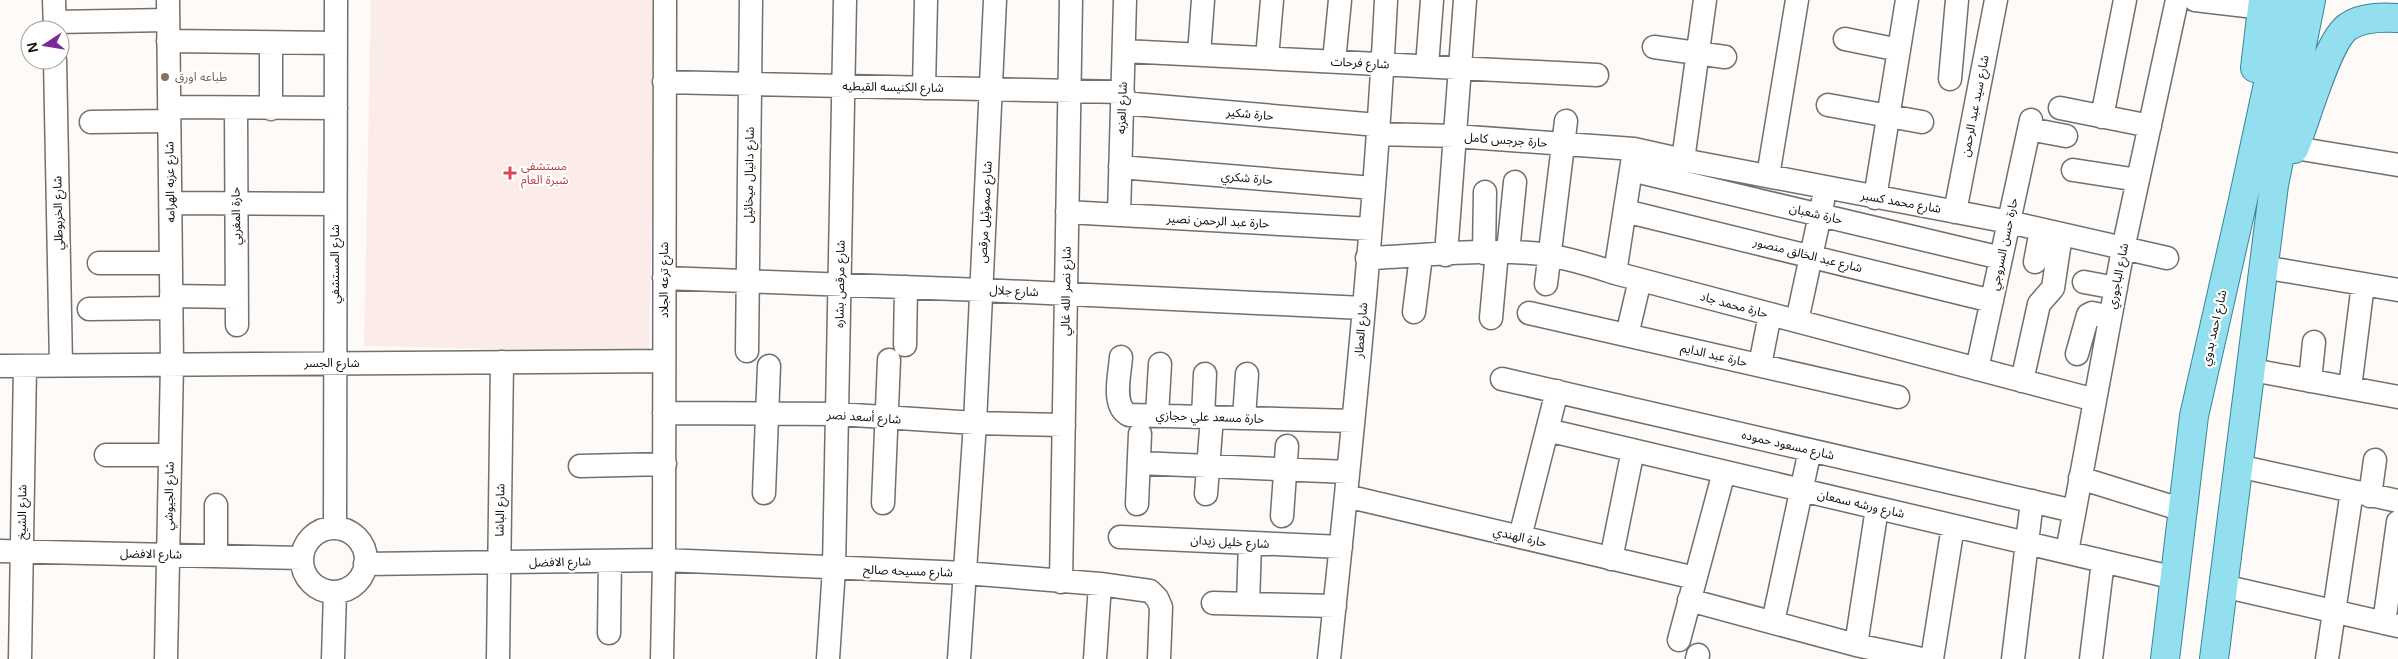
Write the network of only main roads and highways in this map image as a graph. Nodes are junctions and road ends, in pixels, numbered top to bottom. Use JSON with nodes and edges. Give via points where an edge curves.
{"nodes":[{"id":1,"x":2311,"y":0,"type":"edge"},
{"id":2,"x":2270,"y":3,"type":"edge"},
{"id":3,"x":2398,"y":18,"type":"edge"},
{"id":4,"x":2274,"y":185,"type":"junction"},
{"id":5,"x":2165,"y":659,"type":"edge"},
{"id":6,"x":2214,"y":659,"type":"edge"}],
"edges":[{"from":1,"to":4,"type":"main road"},
{"from":2,"to":5,"type":"main road","name":"شارع احمد بدوي","via":[[2244,200],[2194,416]]},
{"from":3,"to":4,"type":"main road","via":[[2363,20],[2348,26],[2334,42],[2294,148]]},
{"from":4,"to":6,"type":"main road"}]}
